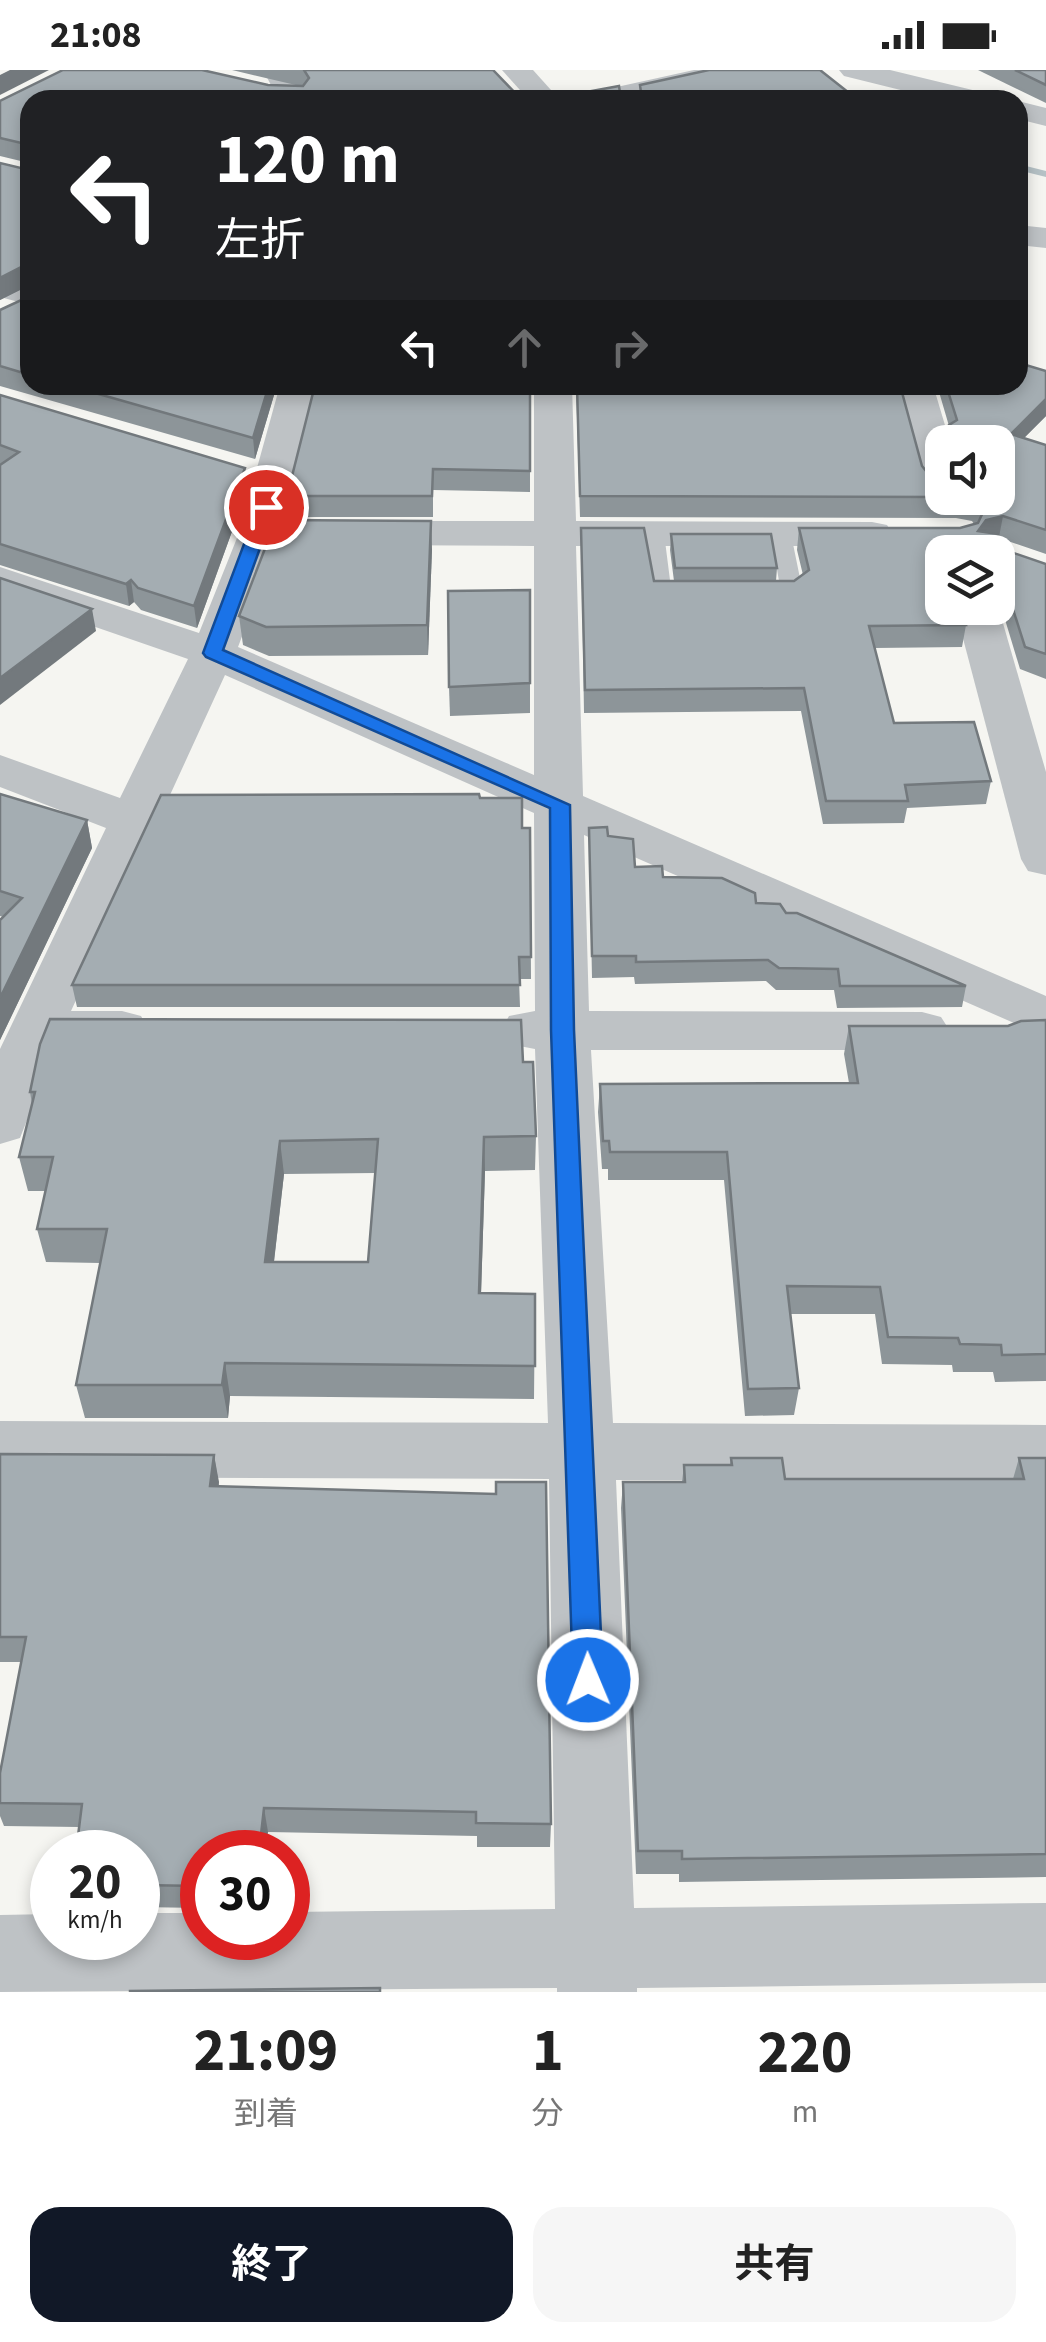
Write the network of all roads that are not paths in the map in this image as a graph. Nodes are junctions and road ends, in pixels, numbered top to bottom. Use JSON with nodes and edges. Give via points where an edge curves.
{"nodes":[{"id":1,"x":517,"y":70,"type":"edge"},
{"id":2,"x":734,"y":70,"type":"edge"},
{"id":3,"x":854,"y":70,"type":"edge"},
{"id":4,"x":536,"y":90,"type":"edge"},
{"id":5,"x":642,"y":90,"type":"edge"},
{"id":6,"x":937,"y":90,"type":"edge"},
{"id":7,"x":294,"y":395,"type":"edge"},
{"id":8,"x":553,"y":395,"type":"edge"},
{"id":9,"x":916,"y":395,"type":"edge"},
{"id":10,"x":925,"y":439,"type":"edge"},
{"id":11,"x":925,"y":510,"type":"edge"},
{"id":12,"x":292,"y":533,"type":"junction"},
{"id":13,"x":554,"y":533,"type":"junction"},
{"id":14,"x":654,"y":533,"type":"junction"},
{"id":15,"x":780,"y":534,"type":"junction"},
{"id":16,"x":0,"y":580,"type":"edge"},
{"id":17,"x":755,"y":593,"type":"edge"},
{"id":18,"x":699,"y":594,"type":"edge"},
{"id":19,"x":982,"y":625,"type":"edge"},
{"id":20,"x":213,"y":653,"type":"junction"},
{"id":21,"x":0,"y":770,"type":"edge"},
{"id":22,"x":560,"y":805,"type":"junction"},
{"id":23,"x":134,"y":821,"type":"junction"},
{"id":24,"x":1046,"y":860,"type":"edge"},
{"id":25,"x":1040,"y":1015,"type":"edge"},
{"id":26,"x":35,"y":1030,"type":"junction"},
{"id":27,"x":172,"y":1030,"type":"edge"},
{"id":28,"x":484,"y":1030,"type":"edge"},
{"id":29,"x":562,"y":1030,"type":"junction"},
{"id":30,"x":0,"y":1123,"type":"edge"},
{"id":31,"x":0,"y":1449,"type":"edge"},
{"id":32,"x":582,"y":1452,"type":"junction"},
{"id":33,"x":1046,"y":1453,"type":"edge"},
{"id":34,"x":1046,"y":1943,"type":"edge"},
{"id":35,"x":0,"y":1954,"type":"edge"},
{"id":36,"x":596,"y":1970,"type":"edge"}],
"edges":[{"from":1,"to":4,"type":"street"},
{"from":2,"to":5,"type":"street"},
{"from":3,"to":6,"type":"street"},
{"from":7,"to":12,"type":"street","via":[[255,476]]},
{"from":8,"to":13,"type":"street"},
{"from":9,"to":10,"type":"street"},
{"from":11,"to":15,"type":"street"},
{"from":12,"to":13,"type":"street"},
{"from":12,"to":20,"type":"street"},
{"from":13,"to":14,"type":"street"},
{"from":13,"to":22,"type":"street"},
{"from":14,"to":15,"type":"street"},
{"from":14,"to":18,"type":"lane","via":[[662,594]]},
{"from":15,"to":17,"type":"lane","via":[[792,593]]},
{"from":16,"to":20,"type":"street"},
{"from":19,"to":24,"type":"street"},
{"from":20,"to":22,"type":"street"},
{"from":20,"to":23,"type":"street"},
{"from":21,"to":23,"type":"street"},
{"from":22,"to":25,"type":"street"},
{"from":22,"to":29,"type":"street"},
{"from":23,"to":26,"type":"street"},
{"from":25,"to":29,"type":"street","via":[[1001,1031]]},
{"from":26,"to":27,"type":"street"},
{"from":26,"to":30,"type":"street"},
{"from":28,"to":29,"type":"street"},
{"from":29,"to":32,"type":"street"},
{"from":31,"to":32,"type":"street"},
{"from":32,"to":33,"type":"street"},
{"from":32,"to":36,"type":"street"},
{"from":34,"to":36,"type":"street"},
{"from":35,"to":36,"type":"street"}]}
